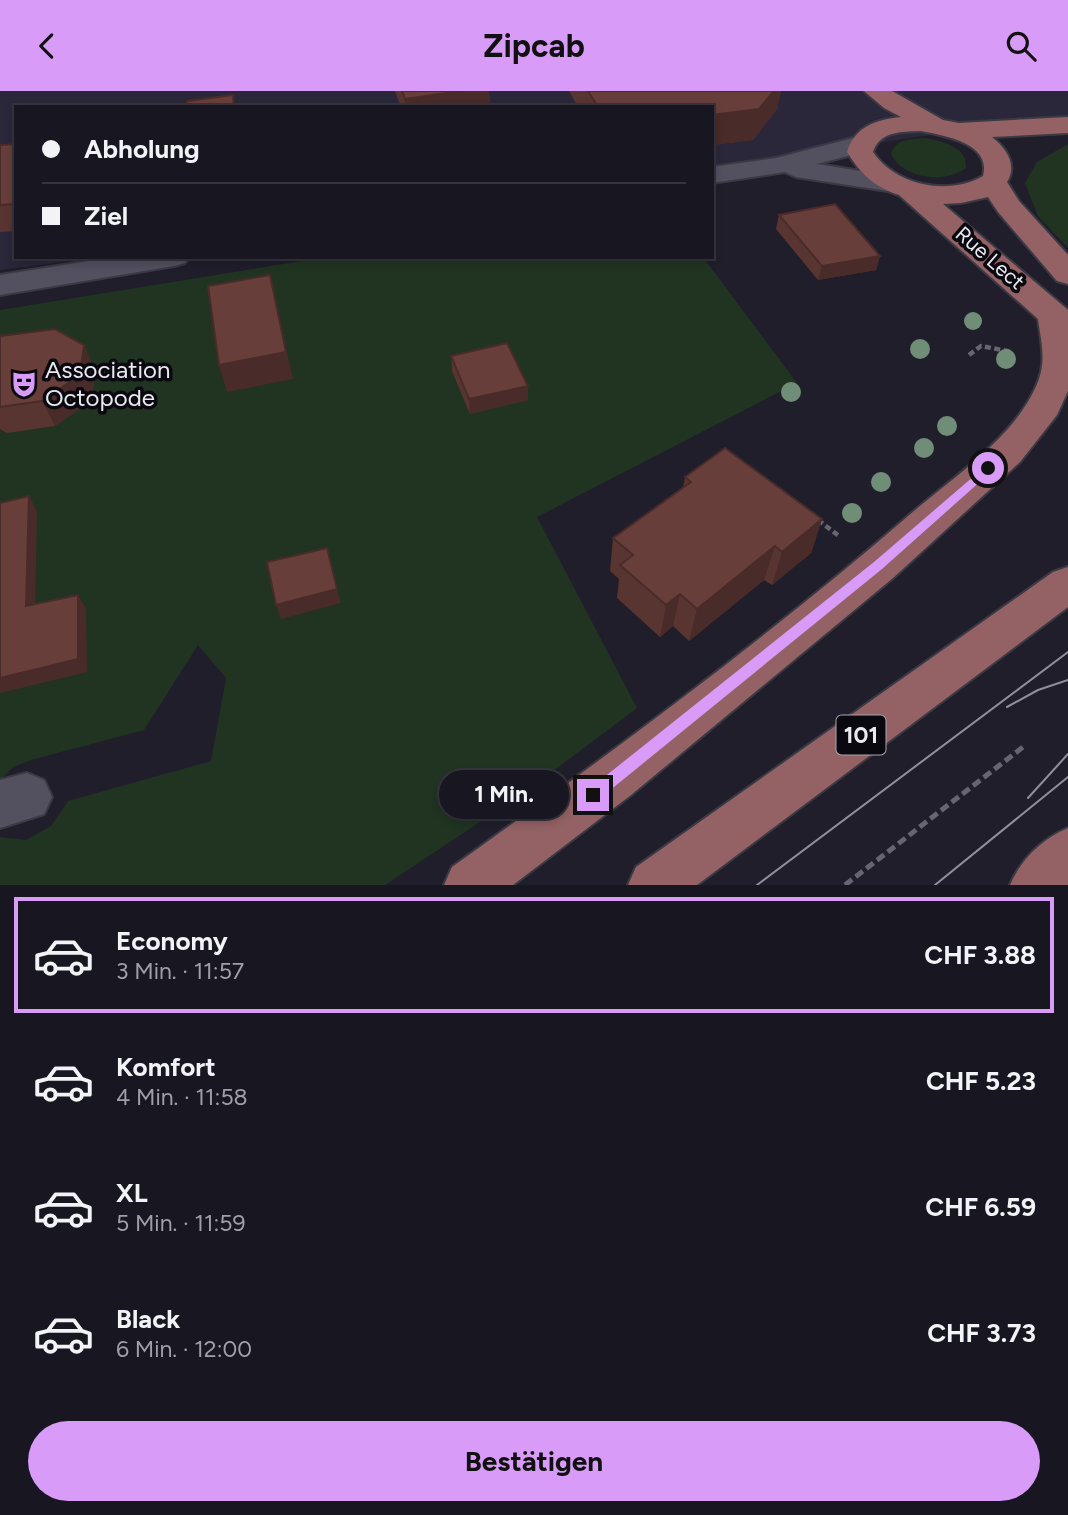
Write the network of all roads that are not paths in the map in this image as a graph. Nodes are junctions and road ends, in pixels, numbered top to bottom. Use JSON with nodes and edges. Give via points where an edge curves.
{"nodes":[{"id":1,"x":856,"y":91,"type":"edge"},
{"id":2,"x":876,"y":91,"type":"edge"},
{"id":3,"x":1065,"y":125,"type":"edge"},
{"id":4,"x":951,"y":129,"type":"junction"},
{"id":5,"x":864,"y":141,"type":"junction"},
{"id":6,"x":776,"y":166,"type":"junction"},
{"id":7,"x":714,"y":175,"type":"edge"},
{"id":8,"x":996,"y":175,"type":"junction"},
{"id":9,"x":902,"y":187,"type":"junction"},
{"id":10,"x":162,"y":259,"type":"edge"},
{"id":11,"x":1068,"y":274,"type":"edge"},
{"id":12,"x":0,"y":285,"type":"edge"},
{"id":13,"x":1061,"y":321,"type":"edge"},
{"id":14,"x":1068,"y":584,"type":"edge"},
{"id":15,"x":1068,"y":854,"type":"edge"},
{"id":16,"x":470,"y":885,"type":"edge"},
{"id":17,"x":654,"y":885,"type":"edge"},
{"id":18,"x":1036,"y":885,"type":"edge"}],
"edges":[{"from":1,"to":5,"type":"main road","via":[[867,124]]},
{"from":2,"to":4,"type":"main road","via":[[916,117]]},
{"from":3,"to":4,"type":"main road"},
{"from":3,"to":8,"type":"main road"},
{"from":4,"to":5,"type":"main road","via":[[897,124],[879,129]]},
{"from":4,"to":8,"type":"main road","name":"Rue Lect","via":[[987,147],[996,157]]},
{"from":5,"to":6,"type":"street"},
{"from":5,"to":9,"type":"main road","name":"Rue Lect","via":[[860,152],[870,169]]},
{"from":6,"to":7,"type":"street"},
{"from":6,"to":9,"type":"street"},
{"from":8,"to":9,"type":"main road","via":[[978,190],[958,195]]},
{"from":8,"to":11,"type":"main road","name":"Rue Lect","via":[[1008,206]]},
{"from":9,"to":13,"type":"main road","name":"Rue Lect"},
{"from":10,"to":12,"type":"street"},
{"from":13,"to":16,"type":"main road","via":[[1062,363],[1044,406],[1007,452],[878,566],[625,771]]},
{"from":14,"to":17,"type":"main road","number":"101"},
{"from":15,"to":18,"type":"main road"}]}
